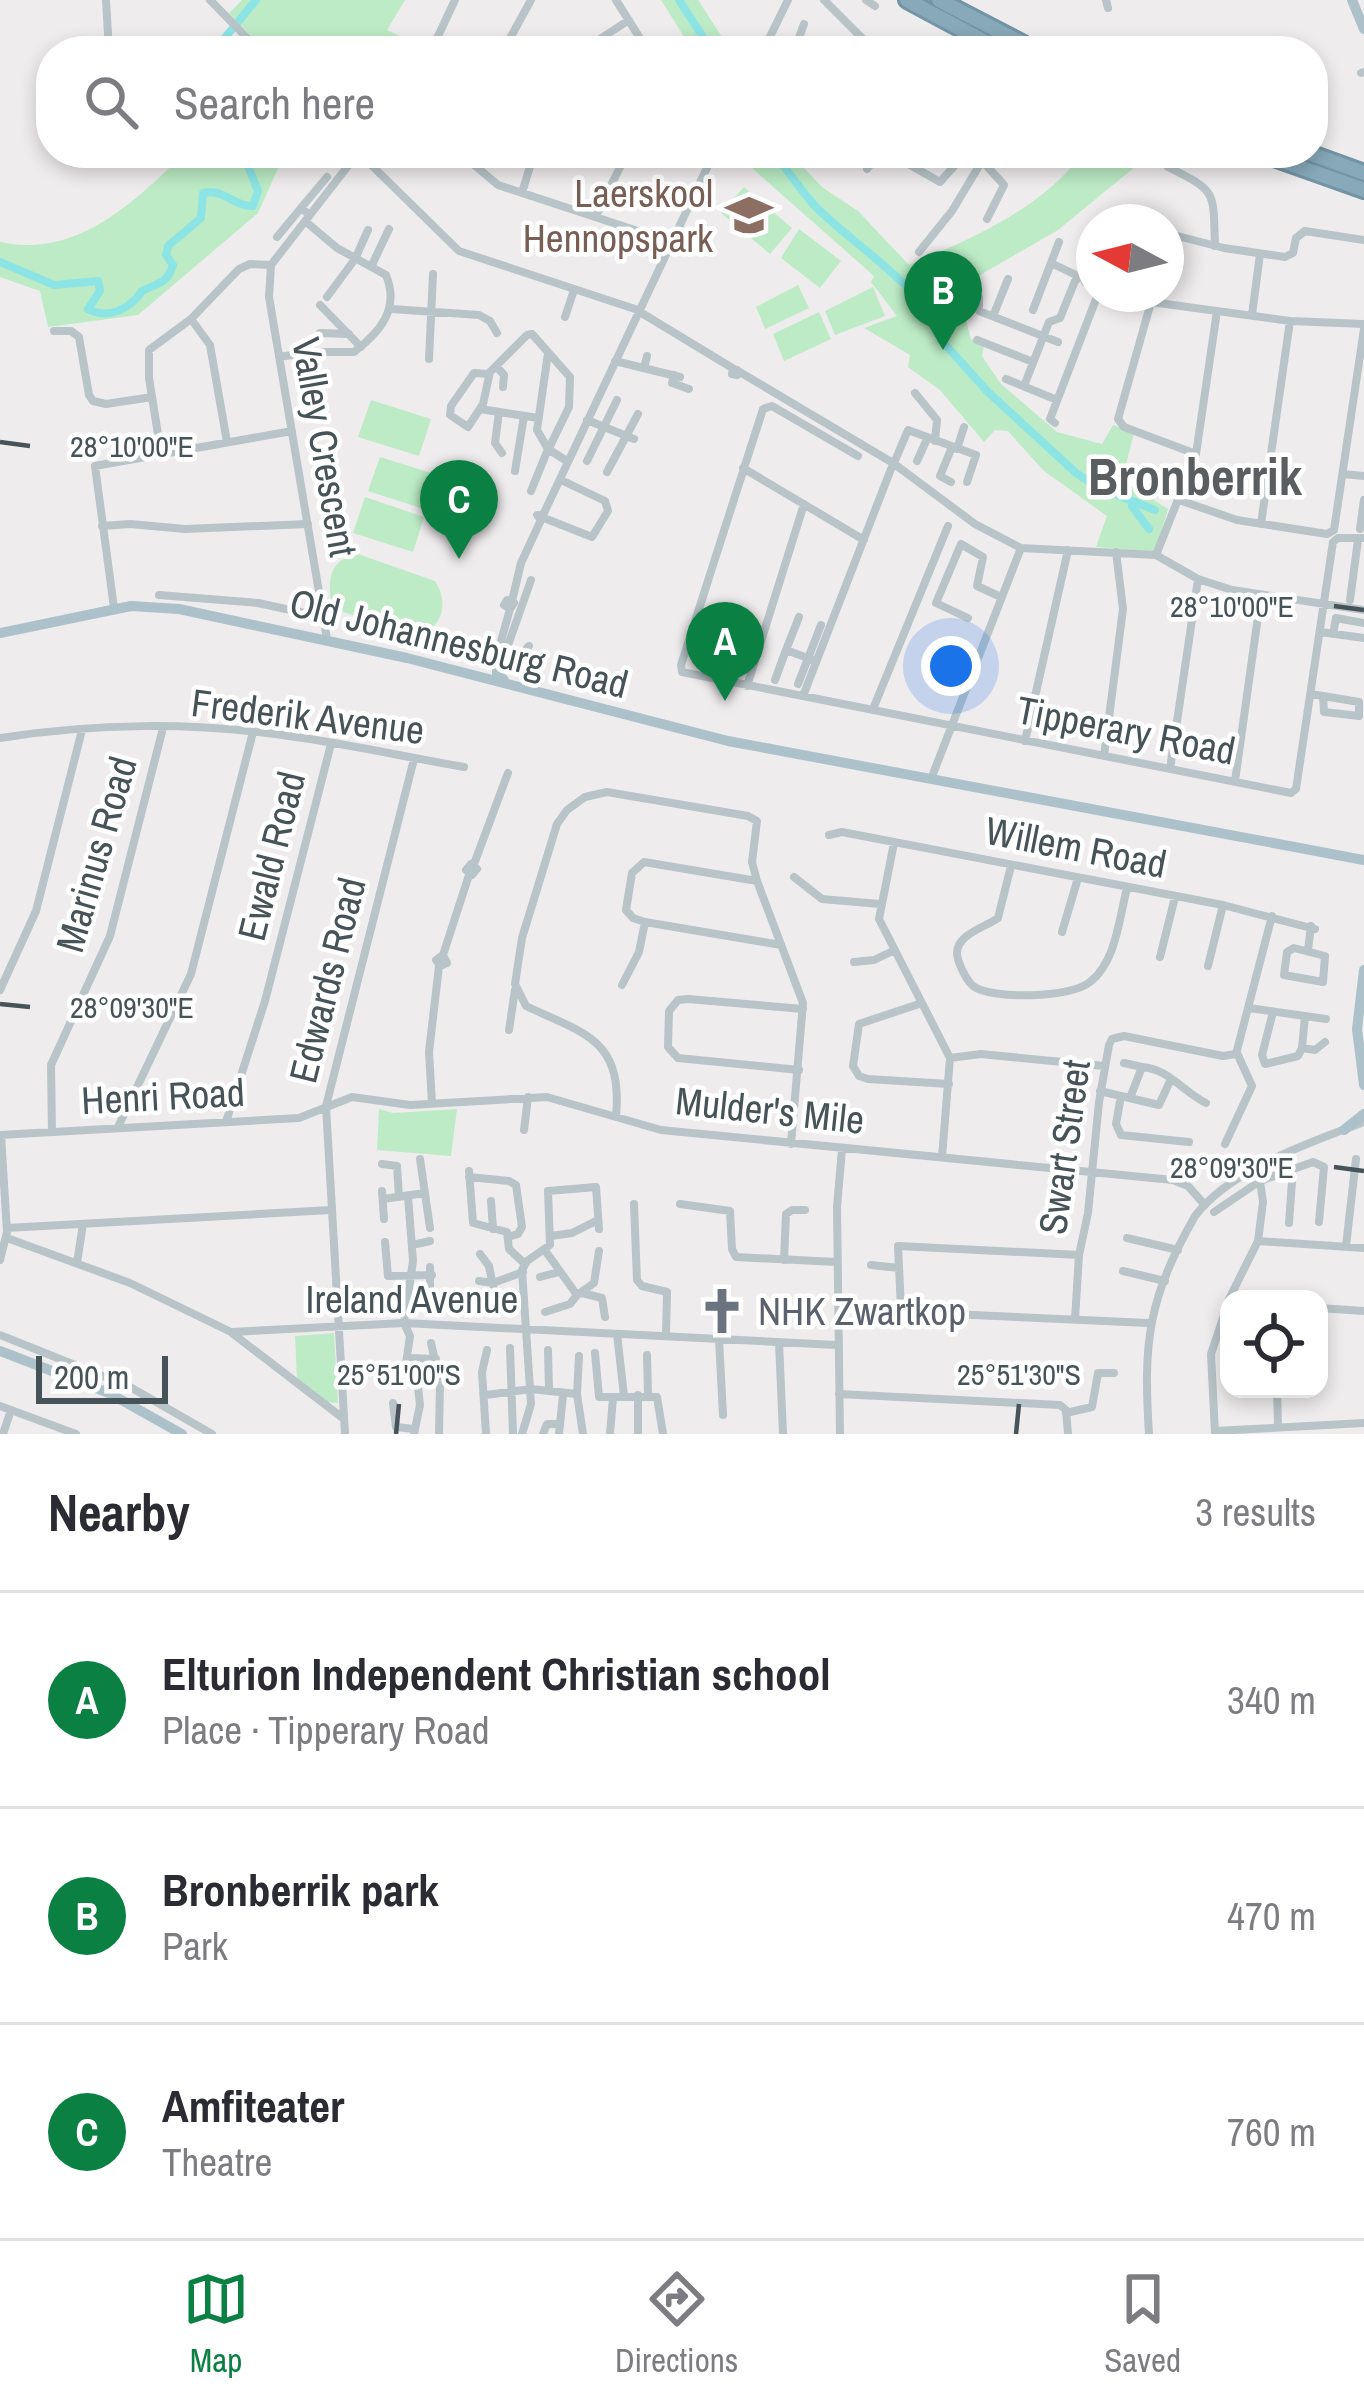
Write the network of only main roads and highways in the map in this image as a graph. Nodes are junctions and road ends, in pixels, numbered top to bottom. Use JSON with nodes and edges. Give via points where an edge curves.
{"nodes":[{"id":1,"x":907,"y":0,"type":"edge"},
{"id":2,"x":939,"y":0,"type":"edge"},
{"id":3,"x":1355,"y":0,"type":"edge"},
{"id":4,"x":1364,"y":14,"type":"edge"},
{"id":5,"x":1364,"y":28,"type":"edge"},
{"id":6,"x":974,"y":36,"type":"edge"},
{"id":7,"x":1008,"y":36,"type":"edge"},
{"id":8,"x":1328,"y":160,"type":"edge"},
{"id":9,"x":1302,"y":168,"type":"edge"},
{"id":10,"x":1364,"y":173,"type":"edge"},
{"id":11,"x":1364,"y":190,"type":"edge"},
{"id":12,"x":0,"y":633,"type":"edge"},
{"id":13,"x":497,"y":657,"type":"road end"},
{"id":14,"x":515,"y":686,"type":"junction"},
{"id":15,"x":1364,"y":862,"type":"edge"},
{"id":16,"x":1364,"y":970,"type":"edge"},
{"id":17,"x":1364,"y":998,"type":"edge"},
{"id":18,"x":1364,"y":1066,"type":"edge"},
{"id":19,"x":1364,"y":1084,"type":"edge"},
{"id":20,"x":1364,"y":1119,"type":"edge"},
{"id":21,"x":1344,"y":1130,"type":"road end"},
{"id":22,"x":0,"y":1351,"type":"edge"},
{"id":23,"x":182,"y":1434,"type":"edge"}],
"edges":[{"from":1,"to":6,"type":"highway"},
{"from":2,"to":7,"type":"highway"},
{"from":3,"to":4,"type":"main road"},
{"from":3,"to":5,"type":"main road"},
{"from":8,"to":10,"type":"highway"},
{"from":9,"to":11,"type":"highway"},
{"from":12,"to":14,"type":"main road","name":"Old Johannesburg Road","via":[[144,605]]},
{"from":13,"to":14,"type":"main road","via":[[497,675]]},
{"from":14,"to":15,"type":"main road","name":"Old Johannesburg Road","via":[[728,741]]},
{"from":16,"to":19,"type":"main road"},
{"from":17,"to":18,"type":"main road"},
{"from":20,"to":21,"type":"main road"},
{"from":22,"to":23,"type":"main road","via":[[110,1394]]}]}
